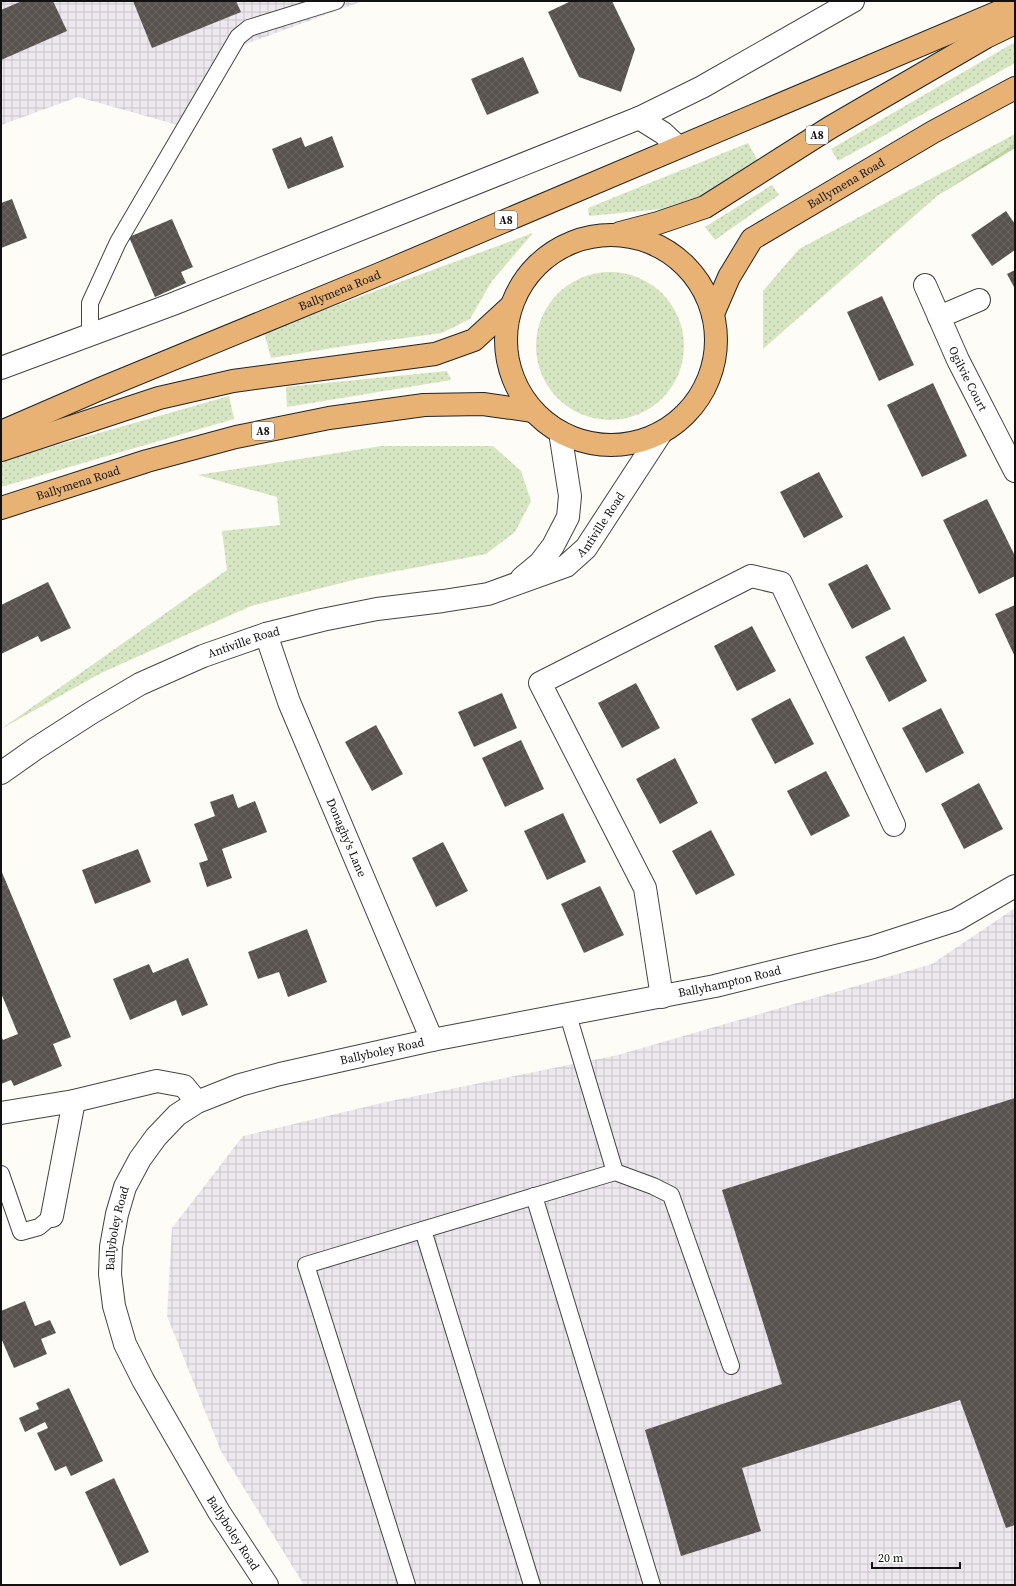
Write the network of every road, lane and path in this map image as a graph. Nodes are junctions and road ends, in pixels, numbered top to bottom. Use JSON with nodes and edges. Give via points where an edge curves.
{"nodes":[{"id":1,"x":336,"y":1,"type":"edge"},
{"id":2,"x":853,"y":1,"type":"edge"},
{"id":3,"x":1015,"y":5,"type":"edge"},
{"id":4,"x":1015,"y":23,"type":"edge"},
{"id":5,"x":1015,"y":88,"type":"edge"},
{"id":6,"x":639,"y":118,"type":"junction"},
{"id":7,"x":678,"y":148,"type":"junction"},
{"id":8,"x":615,"y":234,"type":"junction"},
{"id":9,"x":926,"y":285,"type":"dead end"},
{"id":10,"x":980,"y":300,"type":"dead end"},
{"id":11,"x":511,"y":306,"type":"junction"},
{"id":12,"x":713,"y":314,"type":"junction"},
{"id":13,"x":939,"y":317,"type":"junction"},
{"id":14,"x":90,"y":334,"type":"junction"},
{"id":15,"x":1,"y":368,"type":"edge"},
{"id":16,"x":533,"y":411,"type":"junction"},
{"id":17,"x":1,"y":432,"type":"edge"},
{"id":18,"x":560,"y":432,"type":"junction"},
{"id":19,"x":661,"y":433,"type":"junction"},
{"id":20,"x":1,"y":450,"type":"edge"},
{"id":21,"x":1015,"y":470,"type":"edge"},
{"id":22,"x":1,"y":508,"type":"edge"},
{"id":23,"x":514,"y":585,"type":"junction"},
{"id":24,"x":266,"y":634,"type":"junction"},
{"id":25,"x":1,"y":773,"type":"edge"},
{"id":26,"x":894,"y":825,"type":"dead end"},
{"id":27,"x":1015,"y":886,"type":"edge"},
{"id":28,"x":662,"y":997,"type":"junction"},
{"id":29,"x":568,"y":1015,"type":"junction"},
{"id":30,"x":432,"y":1040,"type":"junction"},
{"id":31,"x":74,"y":1101,"type":"junction"},
{"id":32,"x":197,"y":1102,"type":"junction"},
{"id":33,"x":1,"y":1112,"type":"edge"},
{"id":34,"x":615,"y":1172,"type":"junction"},
{"id":35,"x":1,"y":1174,"type":"edge"},
{"id":36,"x":534,"y":1196,"type":"junction"},
{"id":37,"x":52,"y":1216,"type":"joint"},
{"id":38,"x":423,"y":1230,"type":"junction"},
{"id":39,"x":731,"y":1366,"type":"dead end"},
{"id":40,"x":267,"y":1585,"type":"edge"},
{"id":41,"x":407,"y":1585,"type":"edge"},
{"id":42,"x":532,"y":1585,"type":"edge"},
{"id":43,"x":652,"y":1585,"type":"edge"}],
"edges":[{"from":1,"to":14,"type":"lane","via":[[249,28],[238,37],[118,242],[90,303]]},
{"from":2,"to":6,"type":"street","via":[[702,87]]},
{"from":3,"to":7,"type":"highway","name":"Ballymena Road","number":"A8"},
{"from":4,"to":8,"type":"highway","number":"A8","via":[[986,37],[830,127],[705,207]]},
{"from":5,"to":12,"type":"highway","name":"Ballymena Road","number":"A8","via":[[933,132],[752,240],[729,277]]},
{"from":6,"to":7,"type":"street","via":[[663,133]]},
{"from":6,"to":14,"type":"street","via":[[173,304]]},
{"from":7,"to":17,"type":"highway","name":"Ballymena Road","number":"A8"},
{"from":8,"to":11,"type":"highway","number":"A8","via":[[581,239],[551,253],[526,276]]},
{"from":8,"to":12,"type":"highway","number":"A8","via":[[648,241],[677,258],[700,283]]},
{"from":9,"to":13,"type":"street","name":"Ogilvie Court"},
{"from":10,"to":13,"type":"street"},
{"from":11,"to":16,"type":"highway","number":"A8","via":[[505,334],[508,361],[517,388]]},
{"from":11,"to":20,"type":"highway","number":"A8","via":[[474,340],[435,354],[233,381],[159,398]]},
{"from":12,"to":19,"type":"highway","number":"A8","via":[[716,349],[708,383],[688,411]]},
{"from":13,"to":21,"type":"street","name":"Ogilvie Court","via":[[958,360]]},
{"from":14,"to":15,"type":"street"},
{"from":16,"to":18,"type":"highway","number":"A8"},
{"from":16,"to":22,"type":"highway","name":"Ballymena Road","number":"A8","via":[[483,404],[424,405],[321,419],[236,436],[147,461]]},
{"from":18,"to":19,"type":"highway","number":"A8","via":[[592,444],[627,444]]},
{"from":18,"to":23,"type":"street","name":"Antiville Road","via":[[570,496],[568,517],[553,546],[540,563]]},
{"from":19,"to":23,"type":"street","name":"Antiville Road","via":[[586,548],[566,566]]},
{"from":23,"to":24,"type":"street","name":"Antiville Road","via":[[488,594],[377,609]]},
{"from":24,"to":25,"type":"street","name":"Antiville Road","via":[[203,656],[140,684],[35,748]]},
{"from":24,"to":30,"type":"street","name":"Donaghy's Lane","via":[[289,702]]},
{"from":26,"to":28,"type":"street","via":[[781,583],[752,576],[540,682],[645,888]]},
{"from":27,"to":28,"type":"street","name":"Ballyhampton Road","via":[[956,920],[873,947]]},
{"from":28,"to":29,"type":"street","name":"Ballyhampton Road"},
{"from":29,"to":30,"type":"street","name":"Ballyhampton Road"},
{"from":29,"to":34,"type":"lane"},
{"from":30,"to":32,"type":"street","name":"Ballyboley Road","via":[[280,1074],[240,1085]]},
{"from":31,"to":32,"type":"street","via":[[158,1081],[184,1086]]},
{"from":31,"to":33,"type":"street"},
{"from":31,"to":37,"type":"street"},
{"from":32,"to":40,"type":"street","name":"Ballyboley Road","via":[[177,1115],[156,1137],[140,1159],[125,1187],[111,1247],[110,1274],[114,1306],[125,1344],[143,1380],[219,1512]]},
{"from":34,"to":36,"type":"lane"},
{"from":34,"to":39,"type":"lane","via":[[671,1195]]},
{"from":35,"to":37,"type":"lane","via":[[21,1232],[38,1227]]},
{"from":36,"to":38,"type":"lane"},
{"from":36,"to":43,"type":"lane"},
{"from":38,"to":41,"type":"lane","via":[[306,1265]]},
{"from":38,"to":42,"type":"lane"}]}
